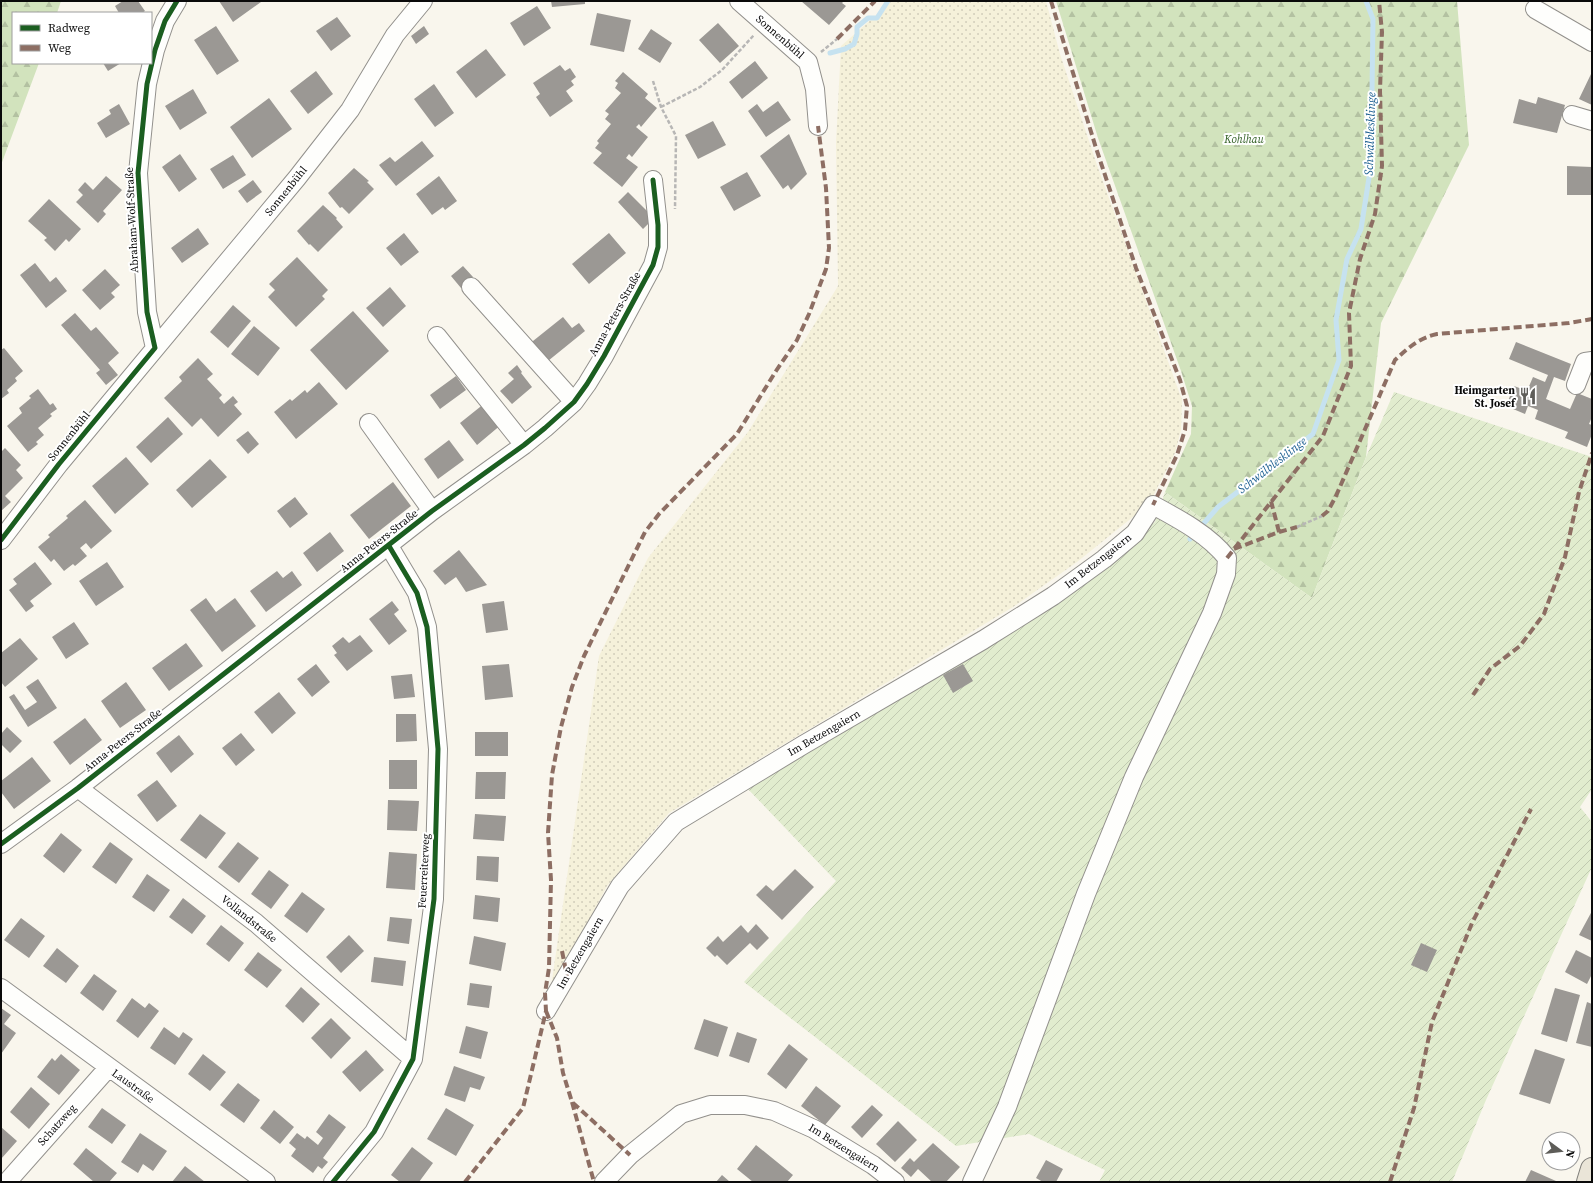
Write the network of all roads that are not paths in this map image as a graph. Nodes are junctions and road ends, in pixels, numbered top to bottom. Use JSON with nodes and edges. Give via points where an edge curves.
{"nodes":[{"id":1,"x":177,"y":1,"type":"edge"},
{"id":2,"x":423,"y":1,"type":"edge"},
{"id":3,"x":739,"y":1,"type":"edge"},
{"id":4,"x":1535,"y":9,"type":"dead end"},
{"id":5,"x":1592,"y":42,"type":"edge"},
{"id":6,"x":152,"y":63,"type":"edge"},
{"id":7,"x":152,"y":64,"type":"edge"},
{"id":8,"x":1572,"y":115,"type":"dead end"},
{"id":9,"x":1592,"y":121,"type":"edge"},
{"id":10,"x":818,"y":126,"type":"dead end"},
{"id":11,"x":653,"y":180,"type":"dead end"},
{"id":12,"x":471,"y":287,"type":"dead end"},
{"id":13,"x":437,"y":336,"type":"dead end"},
{"id":14,"x":155,"y":348,"type":"junction"},
{"id":15,"x":1592,"y":361,"type":"edge"},
{"id":16,"x":1576,"y":385,"type":"dead end"},
{"id":17,"x":574,"y":402,"type":"junction"},
{"id":18,"x":369,"y":423,"type":"dead end"},
{"id":19,"x":524,"y":445,"type":"junction"},
{"id":20,"x":432,"y":511,"type":"junction"},
{"id":21,"x":1,"y":540,"type":"edge"},
{"id":22,"x":389,"y":546,"type":"junction"},
{"id":23,"x":78,"y":788,"type":"junction"},
{"id":24,"x":1,"y":844,"type":"edge"},
{"id":25,"x":1,"y":988,"type":"edge"},
{"id":26,"x":546,"y":1011,"type":"dead end"},
{"id":27,"x":413,"y":1059,"type":"junction"},
{"id":28,"x":108,"y":1068,"type":"junction"},
{"id":29,"x":1592,"y":1169,"type":"edge"},
{"id":30,"x":7,"y":1182,"type":"edge"},
{"id":31,"x":266,"y":1182,"type":"edge"},
{"id":32,"x":333,"y":1182,"type":"edge"},
{"id":33,"x":604,"y":1182,"type":"edge"},
{"id":34,"x":895,"y":1182,"type":"edge"},
{"id":35,"x":972,"y":1182,"type":"edge"},
{"id":36,"x":1588,"y":1182,"type":"edge"}],
"edges":[{"from":1,"to":6,"type":"street","name":"Abraham-Wolf-Straße","via":[[164,21]]},
{"from":2,"to":14,"type":"street","name":"Sonnenbühl","via":[[395,35],[350,110],[297,178]]},
{"from":3,"to":10,"type":"street","name":"Sonnenbühl","via":[[808,62],[815,89]]},
{"from":4,"to":5,"type":"street"},
{"from":7,"to":14,"type":"street","name":"Abraham-Wolf-Straße","via":[[147,84],[138,173],[147,312]]},
{"from":8,"to":9,"type":"street"},
{"from":11,"to":17,"type":"street","name":"Anna-Peters-Straße","via":[[658,225],[658,247],[653,265],[604,356]]},
{"from":12,"to":17,"type":"street"},
{"from":13,"to":19,"type":"street"},
{"from":14,"to":21,"type":"street","name":"Sonnenbühl","via":[[59,464]]},
{"from":15,"to":16,"type":"street","via":[[1585,362]]},
{"from":17,"to":19,"type":"street","name":"Anna-Peters-Straße"},
{"from":18,"to":20,"type":"street"},
{"from":19,"to":20,"type":"street","name":"Anna-Peters-Straße"},
{"from":20,"to":22,"type":"street","name":"Anna-Peters-Straße"},
{"from":22,"to":23,"type":"street","name":"Anna-Peters-Straße"},
{"from":22,"to":27,"type":"street","name":"Feuerreiterweg","via":[[417,593],[427,627],[438,749],[434,899]]},
{"from":23,"to":24,"type":"street","name":"Anna-Peters-Straße"},
{"from":23,"to":27,"type":"street","name":"Vollandstraße","via":[[256,923]]},
{"from":25,"to":28,"type":"street","name":"Laustraße"},
{"from":26,"to":35,"type":"street","name":"Im Betzengaiern","via":[[620,886],[676,822],[1053,596],[1135,533],[1153,505],[1220,549],[1227,558],[1226,574],[1214,606],[1134,777],[1086,894],[1007,1107]]},
{"from":27,"to":32,"type":"street","name":"Feuerreiterweg","via":[[374,1132]]},
{"from":28,"to":30,"type":"street","name":"Schatzweg"},
{"from":28,"to":31,"type":"street","name":"Laustraße"},
{"from":29,"to":36,"type":"main road"},
{"from":33,"to":34,"type":"street","name":"Im Betzengaiern","via":[[630,1155],[681,1114],[710,1105],[745,1105],[774,1111],[814,1129]]}]}
